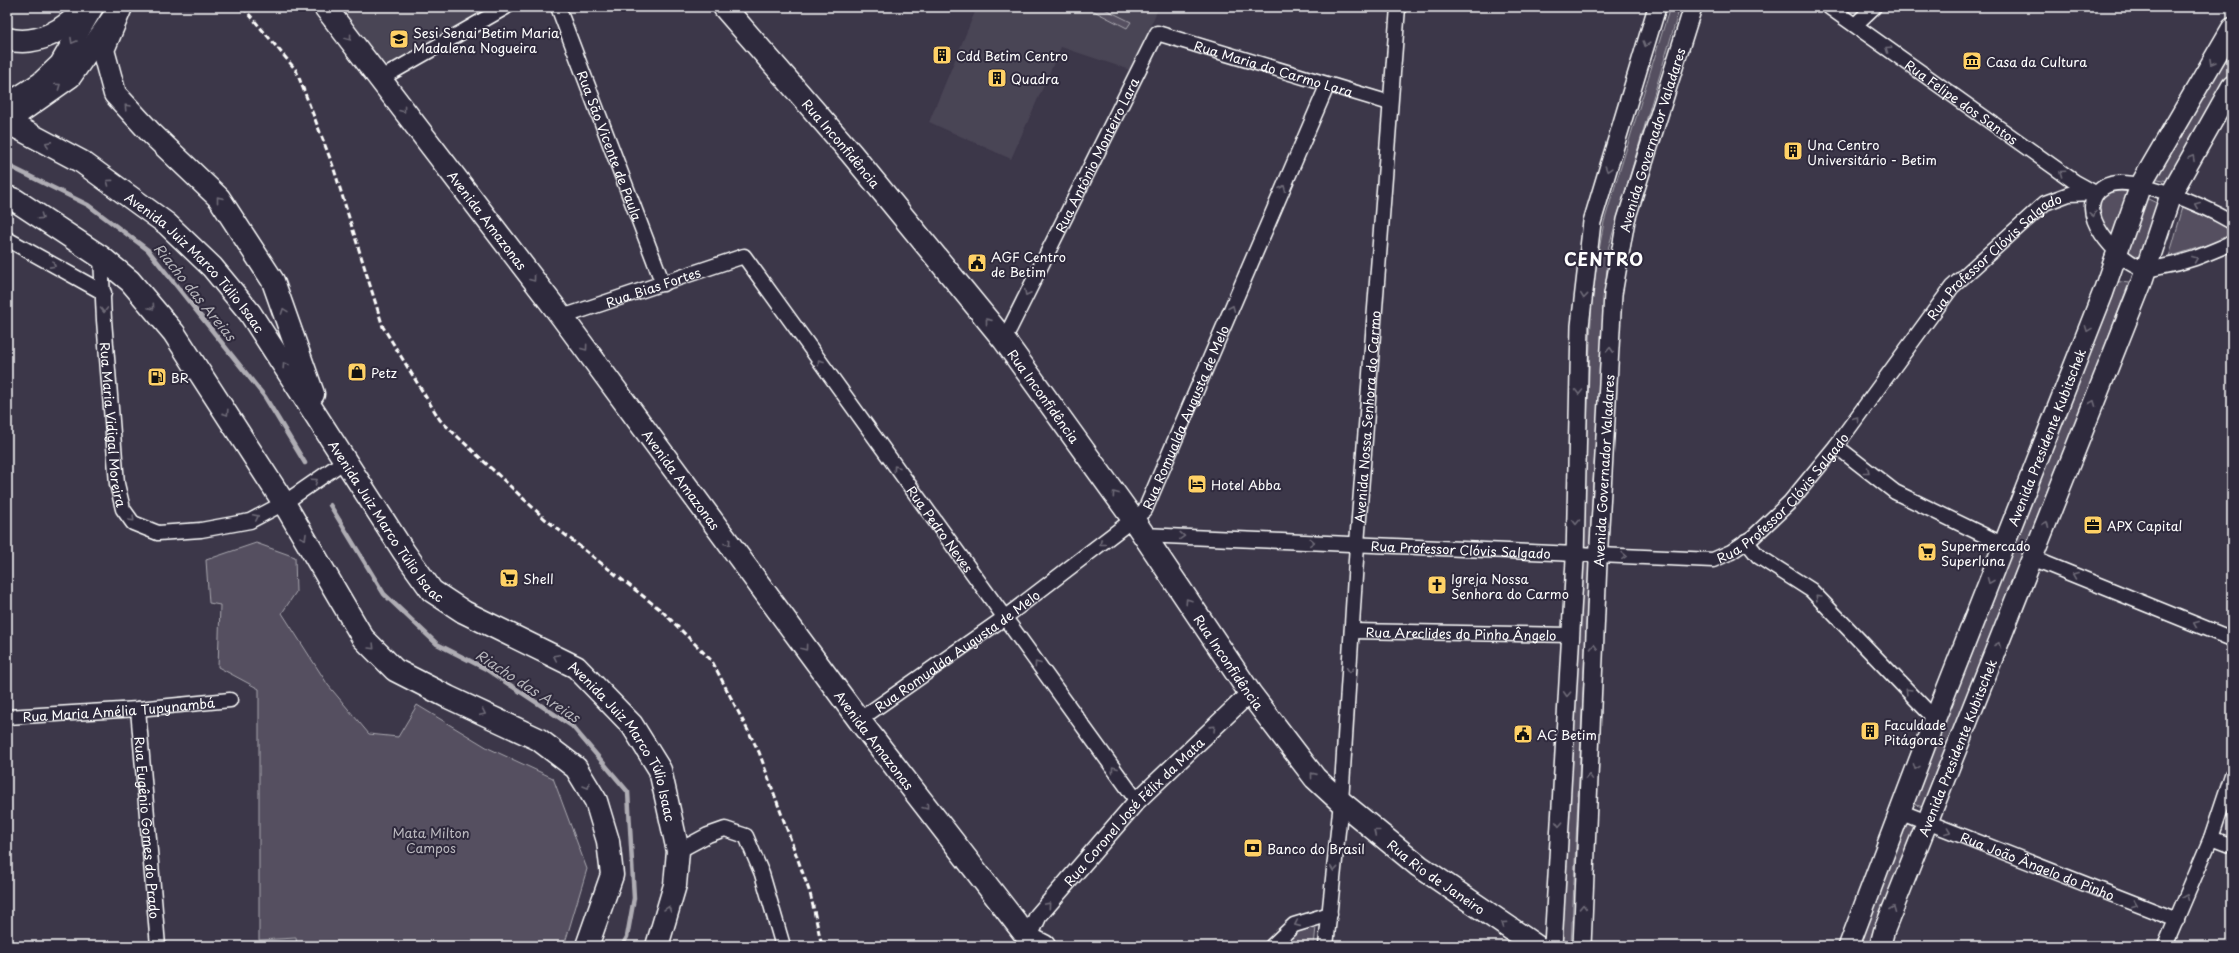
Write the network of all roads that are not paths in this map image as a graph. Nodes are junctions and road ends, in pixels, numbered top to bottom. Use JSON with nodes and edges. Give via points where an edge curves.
{"nodes":[{"id":1,"x":87,"y":7,"type":"edge"},
{"id":2,"x":93,"y":7,"type":"edge"},
{"id":3,"x":121,"y":7,"type":"edge"},
{"id":4,"x":326,"y":7,"type":"edge"},
{"id":5,"x":506,"y":7,"type":"edge"},
{"id":6,"x":558,"y":7,"type":"edge"},
{"id":7,"x":724,"y":7,"type":"edge"},
{"id":8,"x":1398,"y":7,"type":"edge"},
{"id":9,"x":1658,"y":7,"type":"edge"},
{"id":10,"x":1693,"y":7,"type":"edge"},
{"id":11,"x":1830,"y":7,"type":"edge"},
{"id":12,"x":1874,"y":7,"type":"edge"},
{"id":13,"x":1855,"y":26,"type":"junction"},
{"id":14,"x":2232,"y":28,"type":"edge"},
{"id":15,"x":1157,"y":33,"type":"joint"},
{"id":16,"x":7,"y":39,"type":"edge"},
{"id":17,"x":380,"y":79,"type":"junction"},
{"id":18,"x":1327,"y":86,"type":"junction"},
{"id":19,"x":2232,"y":86,"type":"edge"},
{"id":20,"x":1390,"y":103,"type":"junction"},
{"id":21,"x":16,"y":104,"type":"edge"},
{"id":22,"x":7,"y":122,"type":"edge"},
{"id":23,"x":2141,"y":184,"type":"junction"},
{"id":24,"x":2096,"y":193,"type":"junction"},
{"id":25,"x":2171,"y":194,"type":"junction"},
{"id":26,"x":7,"y":197,"type":"edge"},
{"id":27,"x":2232,"y":222,"type":"edge"},
{"id":28,"x":7,"y":239,"type":"edge"},
{"id":29,"x":2232,"y":243,"type":"edge"},
{"id":30,"x":2117,"y":254,"type":"junction"},
{"id":31,"x":744,"y":256,"type":"joint"},
{"id":32,"x":101,"y":257,"type":"junction"},
{"id":33,"x":2146,"y":269,"type":"junction"},
{"id":34,"x":663,"y":284,"type":"junction"},
{"id":35,"x":104,"y":293,"type":"junction"},
{"id":36,"x":562,"y":317,"type":"junction"},
{"id":37,"x":1004,"y":340,"type":"junction"},
{"id":38,"x":325,"y":427,"type":"junction"},
{"id":39,"x":1836,"y":446,"type":"junction"},
{"id":40,"x":346,"y":460,"type":"junction"},
{"id":41,"x":284,"y":503,"type":"junction"},
{"id":42,"x":1138,"y":527,"type":"junction"},
{"id":43,"x":1746,"y":541,"type":"junction"},
{"id":44,"x":1357,"y":544,"type":"junction"},
{"id":45,"x":2004,"y":545,"type":"junction"},
{"id":46,"x":1575,"y":554,"type":"junction"},
{"id":47,"x":1598,"y":555,"type":"junction"},
{"id":48,"x":2032,"y":558,"type":"junction"},
{"id":49,"x":1004,"y":618,"type":"junction"},
{"id":50,"x":1352,"y":632,"type":"junction"},
{"id":51,"x":1570,"y":636,"type":"junction"},
{"id":52,"x":2232,"y":639,"type":"edge"},
{"id":53,"x":1250,"y":693,"type":"junction"},
{"id":54,"x":230,"y":700,"type":"dead end"},
{"id":55,"x":138,"y":709,"type":"junction"},
{"id":56,"x":7,"y":717,"type":"edge"},
{"id":57,"x":1935,"y":719,"type":"junction"},
{"id":58,"x":859,"y":720,"type":"junction"},
{"id":59,"x":2232,"y":775,"type":"edge"},
{"id":60,"x":1137,"y":801,"type":"junction"},
{"id":61,"x":1340,"y":802,"type":"junction"},
{"id":62,"x":1899,"y":811,"type":"junction"},
{"id":63,"x":1927,"y":823,"type":"junction"},
{"id":64,"x":2211,"y":838,"type":"junction"},
{"id":65,"x":2232,"y":846,"type":"edge"},
{"id":66,"x":678,"y":851,"type":"junction"},
{"id":67,"x":1330,"y":914,"type":"junction"},
{"id":68,"x":2177,"y":920,"type":"junction"},
{"id":69,"x":1032,"y":943,"type":"edge"},
{"id":70,"x":158,"y":946,"type":"edge"},
{"id":71,"x":587,"y":946,"type":"edge"},
{"id":72,"x":657,"y":946,"type":"edge"},
{"id":73,"x":783,"y":946,"type":"edge"},
{"id":74,"x":1272,"y":946,"type":"edge"},
{"id":75,"x":1326,"y":946,"type":"edge"},
{"id":76,"x":1536,"y":946,"type":"edge"},
{"id":77,"x":1553,"y":946,"type":"edge"},
{"id":78,"x":1582,"y":946,"type":"edge"},
{"id":79,"x":1849,"y":946,"type":"edge"},
{"id":80,"x":1880,"y":946,"type":"edge"},
{"id":81,"x":2165,"y":946,"type":"edge"}],
"edges":[{"from":1,"to":16,"type":"main road","via":[[75,19],[50,36],[21,42]]},
{"from":2,"to":21,"type":"main road","one_way":true,"via":[[60,64]]},
{"from":21,"to":3,"type":"main road","one_way":true,"via":[[71,77],[96,38]]},
{"from":38,"to":3,"type":"main road","one_way":true,"via":[[273,280],[219,198],[150,132],[115,94],[103,50]]},
{"from":4,"to":17,"type":"main road","name":"Avenida Amazonas","one_way":true},
{"from":5,"to":17,"type":"street"},
{"from":6,"to":34,"type":"street","name":"Rua São Vicente de Paula"},
{"from":37,"to":7,"type":"main road","name":"Rua Inconfidência","one_way":true,"via":[[851,153]]},
{"from":8,"to":20,"type":"street","name":"Avenida Nossa Senhora do Carmo"},
{"from":9,"to":46,"type":"street","name":"Avenida Governador Valadares","one_way":true,"via":[[1592,222],[1580,326]]},
{"from":47,"to":10,"type":"street","name":"Avenida Governador Valadares","one_way":true,"via":[[1617,264],[1626,220]]},
{"from":11,"to":13,"type":"street","name":"Rua Felipe dos Santos"},
{"from":12,"to":13,"type":"street"},
{"from":24,"to":13,"type":"street","name":"Rua Felipe dos Santos","one_way":true,"via":[[2075,182]]},
{"from":14,"to":23,"type":"main road","name":"Avenida Presidente Kubitschek","one_way":true},
{"from":15,"to":18,"type":"street","name":"Rua Maria do Carmo Lara"},
{"from":15,"to":37,"type":"street","name":"Rua Antônio Monteiro Lara","one_way":true},
{"from":17,"to":36,"type":"main road","name":"Avenida Amazonas","one_way":true},
{"from":18,"to":20,"type":"street","name":"Rua Maria do Carmo Lara"},
{"from":42,"to":18,"type":"street","name":"Rua Romualda Augusta de Melo","one_way":true},
{"from":25,"to":19,"type":"main road","name":"Avenida Presidente Kubitschek","one_way":true},
{"from":20,"to":44,"type":"street","name":"Avenida Nossa Senhora do Carmo"},
{"from":21,"to":22,"type":"main road"},
{"from":38,"to":22,"type":"main road","name":"Avenida Juiz Marco Túlio Isaac","one_way":true,"via":[[250,313],[212,267],[167,224],[82,162]]},
{"from":23,"to":24,"type":"street","via":[[2115,183],[2104,186]]},
{"from":23,"to":25,"type":"street"},
{"from":23,"to":30,"type":"main road","name":"Avenida Presidente Kubitschek"},
{"from":24,"to":30,"type":"street","one_way":true,"via":[[2091,205],[2093,220]]},
{"from":39,"to":24,"type":"street","name":"Rua Professor Clóvis Salgado","one_way":true,"via":[[1952,287],[2044,203],[2069,194]]},
{"from":27,"to":25,"type":"street","one_way":true},
{"from":25,"to":33,"type":"main road","name":"Avenida Presidente Kubitschek"},
{"from":26,"to":32,"type":"main road","one_way":true},
{"from":28,"to":35,"type":"street","one_way":true},
{"from":33,"to":29,"type":"street","one_way":true,"via":[[2186,263]]},
{"from":30,"to":33,"type":"street"},
{"from":30,"to":45,"type":"main road","name":"Avenida Presidente Kubitschek","one_way":true},
{"from":31,"to":34,"type":"street","name":"Rua Bias Fortes"},
{"from":49,"to":31,"type":"street","name":"Rua Pedro Neves","one_way":true},
{"from":32,"to":35,"type":"street","name":"Rua Maria Vidigal Moreira"},
{"from":32,"to":41,"type":"main road","one_way":true,"via":[[130,282],[174,333]]},
{"from":48,"to":33,"type":"main road","name":"Avenida Presidente Kubitschek","one_way":true},
{"from":34,"to":36,"type":"street","name":"Rua Bias Fortes"},
{"from":35,"to":41,"type":"street","name":"Rua Maria Vidigal Moreira","one_way":true,"via":[[117,484],[123,509],[133,523],[158,533],[201,530],[250,521]]},
{"from":36,"to":58,"type":"main road","name":"Avenida Amazonas","one_way":true},
{"from":42,"to":37,"type":"main road","name":"Rua Inconfidência","one_way":true},
{"from":38,"to":40,"type":"main road","name":"Avenida Juiz Marco Túlio Isaac"},
{"from":39,"to":43,"type":"street","name":"Rua Professor Clóvis Salgado","via":[[1790,502],[1760,532]]},
{"from":39,"to":45,"type":"street","one_way":true,"via":[[1895,492]]},
{"from":41,"to":40,"type":"street","name":"Rua Maria Vidigal Moreira","one_way":true},
{"from":66,"to":40,"type":"main road","name":"Avenida Juiz Marco Túlio Isaac","one_way":true,"via":[[660,770],[632,725],[576,667],[464,612],[432,591],[404,552]]},
{"from":41,"to":71,"type":"main road","one_way":true,"via":[[364,638],[395,670],[538,738],[576,768],[596,801],[608,841],[612,875]]},
{"from":42,"to":44,"type":"street","name":"Rua Professor Clóvis Salgado","one_way":true},
{"from":42,"to":49,"type":"street","name":"Rua Romualda Augusta de Melo","one_way":true},
{"from":53,"to":42,"type":"main road","name":"Rua Inconfidência","one_way":true},
{"from":47,"to":43,"type":"street","name":"Rua Professor Clóvis Salgado","one_way":true,"via":[[1713,560],[1732,552]]},
{"from":57,"to":43,"type":"street","one_way":true,"via":[[1811,590],[1758,556]]},
{"from":44,"to":46,"type":"street","name":"Rua Professor Clóvis Salgado"},
{"from":44,"to":50,"type":"street","name":"Avenida Nossa Senhora do Carmo"},
{"from":45,"to":57,"type":"main road","name":"Avenida Presidente Kubitschek","one_way":true},
{"from":46,"to":47,"type":"street","name":"Rua Professor Clóvis Salgado"},
{"from":46,"to":51,"type":"street","name":"Avenida Governador Valadares"},
{"from":78,"to":47,"type":"street","name":"Avenida Governador Valadares","one_way":true},
{"from":52,"to":48,"type":"street","one_way":true},
{"from":63,"to":48,"type":"main road","name":"Avenida Presidente Kubitschek","one_way":true},
{"from":49,"to":58,"type":"street","name":"Rua Romualda Augusta de Melo"},
{"from":60,"to":49,"type":"street","name":"Rua Pedro Neves","one_way":true},
{"from":50,"to":51,"type":"street","name":"Rua Areclides do Pinho Ângelo"},
{"from":50,"to":61,"type":"street","name":"Avenida Nossa Senhora do Carmo","one_way":true},
{"from":51,"to":77,"type":"street","name":"Avenida Governador Valadares","one_way":true},
{"from":60,"to":53,"type":"street","name":"Rua Coronel José Félix da Mata","one_way":true},
{"from":61,"to":53,"type":"main road","name":"Rua Inconfidência","one_way":true,"via":[[1315,778]]},
{"from":54,"to":55,"type":"street","name":"Rua Maria Amélia Tupynambá"},
{"from":55,"to":56,"type":"street","name":"Rua Maria Amélia Tupynambá"},
{"from":55,"to":70,"type":"street","name":"Rua Eugênio Gomes do Prado"},
{"from":57,"to":62,"type":"main road","name":"Avenida Presidente Kubitschek","one_way":true},
{"from":58,"to":69,"type":"main road","name":"Avenida Amazonas","one_way":true},
{"from":59,"to":64,"type":"street"},
{"from":69,"to":60,"type":"street","name":"Rua Coronel José Félix da Mata","one_way":true,"via":[[1038,916]]},
{"from":61,"to":67,"type":"street","name":"Avenida Nossa Senhora do Carmo","one_way":true},
{"from":76,"to":61,"type":"main road","name":"Rua Rio de Janeiro","one_way":true,"via":[[1419,866]]},
{"from":62,"to":63,"type":"street","name":"Rua João Ângelo do Pinho"},
{"from":62,"to":79,"type":"main road","name":"Avenida Presidente Kubitschek"},
{"from":63,"to":68,"type":"street","name":"Rua João Ângelo do Pinho","one_way":true},
{"from":80,"to":63,"type":"main road","name":"Avenida Presidente Kubitschek","one_way":true},
{"from":64,"to":65,"type":"street"},
{"from":68,"to":64,"type":"street","one_way":true},
{"from":72,"to":66,"type":"main road","name":"Avenida Juiz Marco Túlio Isaac","one_way":true,"via":[[675,885]]},
{"from":66,"to":73,"type":"street","via":[[725,829],[746,836],[762,874]]},
{"from":67,"to":74,"type":"street","one_way":true,"via":[[1294,925]]},
{"from":67,"to":75,"type":"street","name":"Avenida Nossa Senhora do Carmo"},
{"from":68,"to":81,"type":"street"}]}
